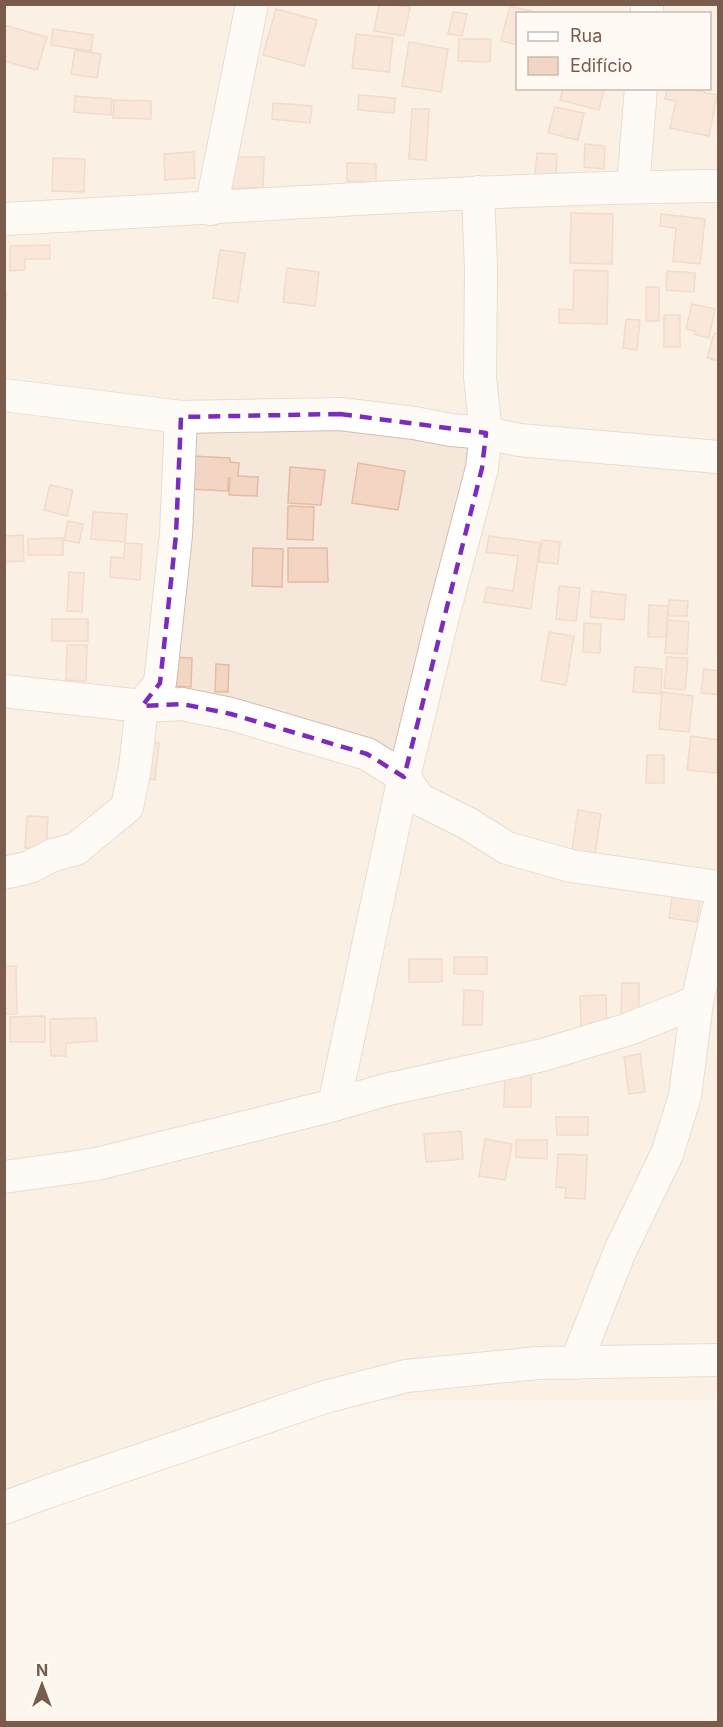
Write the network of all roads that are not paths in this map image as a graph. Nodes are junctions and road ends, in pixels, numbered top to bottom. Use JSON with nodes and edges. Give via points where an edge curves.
{"nodes":[{"id":1,"x":252,"y":4,"type":"edge"},
{"id":2,"x":641,"y":90,"type":"edge"},
{"id":3,"x":718,"y":186,"type":"edge"},
{"id":4,"x":633,"y":187,"type":"junction"},
{"id":5,"x":478,"y":192,"type":"junction"},
{"id":6,"x":211,"y":209,"type":"junction"},
{"id":7,"x":4,"y":219,"type":"edge"},
{"id":8,"x":4,"y":395,"type":"edge"},
{"id":9,"x":181,"y":417,"type":"junction"},
{"id":10,"x":486,"y":433,"type":"junction"},
{"id":11,"x":718,"y":457,"type":"edge"},
{"id":12,"x":4,"y":691,"type":"edge"},
{"id":13,"x":142,"y":706,"type":"junction"},
{"id":14,"x":404,"y":777,"type":"junction"},
{"id":15,"x":4,"y":873,"type":"edge"},
{"id":16,"x":718,"y":887,"type":"edge"},
{"id":17,"x":718,"y":910,"type":"edge"},
{"id":18,"x":697,"y":1002,"type":"junction"},
{"id":19,"x":334,"y":1105,"type":"junction"},
{"id":20,"x":4,"y":1177,"type":"edge"},
{"id":21,"x":718,"y":1360,"type":"edge"},
{"id":22,"x":576,"y":1363,"type":"junction"},
{"id":23,"x":4,"y":1508,"type":"edge"}],
"edges":[{"from":1,"to":6,"type":"street"},
{"from":2,"to":4,"type":"street"},
{"from":3,"to":4,"type":"street"},
{"from":4,"to":5,"type":"street"},
{"from":5,"to":6,"type":"street"},
{"from":5,"to":10,"type":"street","via":[[480,377]]},
{"from":6,"to":7,"type":"street"},
{"from":8,"to":9,"type":"street"},
{"from":9,"to":10,"type":"street","via":[[340,414]]},
{"from":9,"to":13,"type":"street","via":[[176,535],[160,683]]},
{"from":10,"to":11,"type":"street","via":[[519,440]]},
{"from":10,"to":14,"type":"street","via":[[482,468]]},
{"from":12,"to":13,"type":"street"},
{"from":13,"to":14,"type":"street","via":[[182,704],[231,714],[367,754]]},
{"from":13,"to":15,"type":"street","via":[[127,807],[76,849]]},
{"from":14,"to":16,"type":"street","via":[[419,799],[507,848],[571,866]]},
{"from":14,"to":19,"type":"street"},
{"from":17,"to":18,"type":"street"},
{"from":18,"to":19,"type":"street","via":[[626,1030],[543,1055]]},
{"from":18,"to":22,"type":"street","via":[[684,1096],[667,1154],[620,1251]]},
{"from":19,"to":20,"type":"street","via":[[97,1164]]},
{"from":21,"to":22,"type":"street"},
{"from":22,"to":23,"type":"street","via":[[406,1376],[315,1401]]}]}
